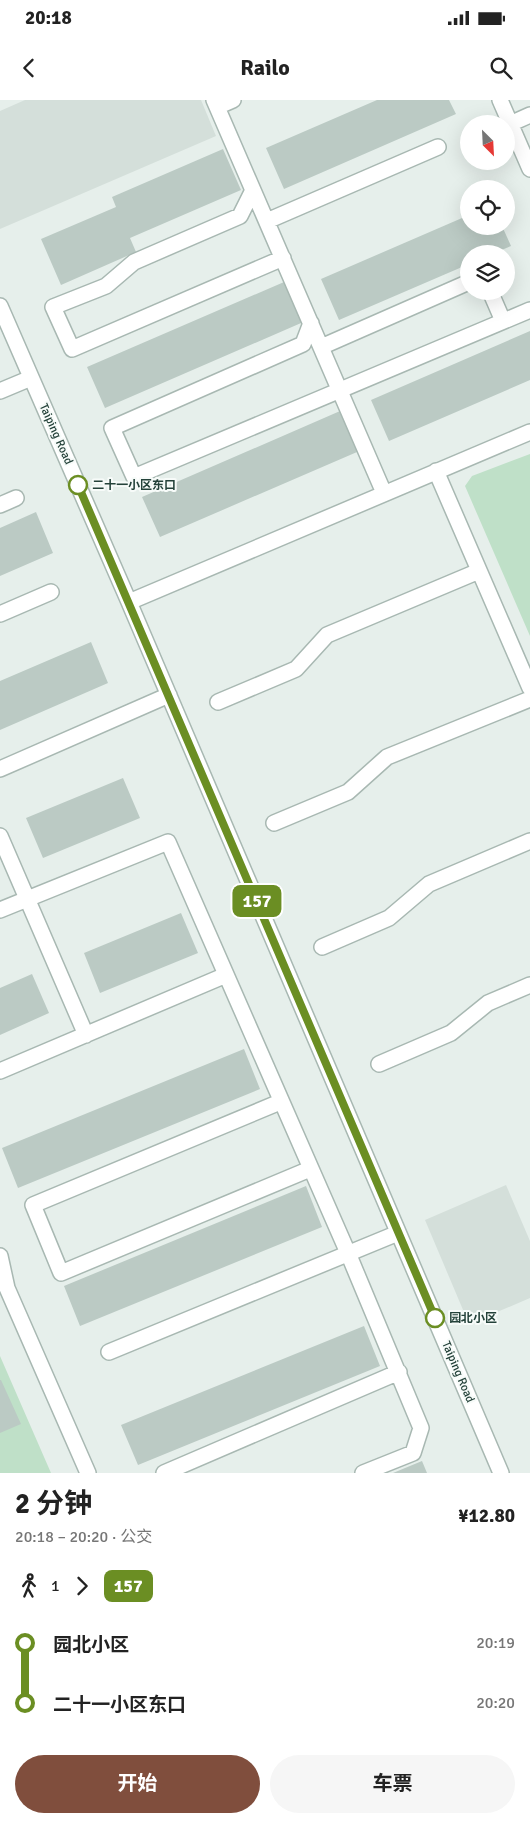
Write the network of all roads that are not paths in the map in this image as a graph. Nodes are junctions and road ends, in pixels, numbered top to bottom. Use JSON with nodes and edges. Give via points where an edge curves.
{"nodes":[{"id":1,"x":234,"y":100,"type":"edge"},
{"id":2,"x":500,"y":100,"type":"edge"},
{"id":3,"x":216,"y":103,"type":"edge"},
{"id":4,"x":506,"y":115,"type":"edge"},
{"id":5,"x":530,"y":115,"type":"edge"},
{"id":6,"x":515,"y":122,"type":"edge"},
{"id":7,"x":515,"y":135,"type":"edge"},
{"id":8,"x":438,"y":147,"type":"dead end"},
{"id":9,"x":530,"y":169,"type":"edge"},
{"id":10,"x":253,"y":190,"type":"junction"},
{"id":11,"x":267,"y":221,"type":"junction"},
{"id":12,"x":283,"y":258,"type":"junction"},
{"id":13,"x":460,"y":286,"type":"edge"},
{"id":14,"x":494,"y":300,"type":"edge"},
{"id":15,"x":0,"y":306,"type":"edge"},
{"id":16,"x":530,"y":310,"type":"edge"},
{"id":17,"x":503,"y":321,"type":"junction"},
{"id":18,"x":311,"y":323,"type":"junction"},
{"id":19,"x":321,"y":347,"type":"junction"},
{"id":20,"x":31,"y":378,"type":"junction"},
{"id":21,"x":340,"y":390,"type":"junction"},
{"id":22,"x":0,"y":391,"type":"edge"},
{"id":23,"x":530,"y":432,"type":"edge"},
{"id":24,"x":436,"y":471,"type":"junction"},
{"id":25,"x":384,"y":493,"type":"junction"},
{"id":26,"x":16,"y":498,"type":"dead end"},
{"id":27,"x":0,"y":505,"type":"edge"},
{"id":28,"x":479,"y":571,"type":"junction"},
{"id":29,"x":51,"y":592,"type":"dead end"},
{"id":30,"x":129,"y":602,"type":"junction"},
{"id":31,"x":0,"y":614,"type":"edge"},
{"id":32,"x":530,"y":688,"type":"edge"},
{"id":33,"x":169,"y":696,"type":"junction"},
{"id":34,"x":530,"y":699,"type":"edge"},
{"id":35,"x":218,"y":702,"type":"dead end"},
{"id":36,"x":0,"y":768,"type":"edge"},
{"id":37,"x":274,"y":823,"type":"dead end"},
{"id":38,"x":0,"y":836,"type":"edge"},
{"id":39,"x":530,"y":841,"type":"edge"},
{"id":40,"x":27,"y":899,"type":"junction"},
{"id":41,"x":0,"y":910,"type":"edge"},
{"id":42,"x":322,"y":947,"type":"dead end"},
{"id":43,"x":226,"y":975,"type":"junction"},
{"id":44,"x":530,"y":985,"type":"edge"},
{"id":45,"x":86,"y":1035,"type":"junction"},
{"id":46,"x":379,"y":1064,"type":"dead end"},
{"id":47,"x":0,"y":1071,"type":"edge"},
{"id":48,"x":280,"y":1102,"type":"junction"},
{"id":49,"x":310,"y":1170,"type":"junction"},
{"id":50,"x":398,"y":1233,"type":"junction"},
{"id":51,"x":348,"y":1254,"type":"junction"},
{"id":52,"x":0,"y":1256,"type":"edge"},
{"id":53,"x":3,"y":1290,"type":"edge"},
{"id":54,"x":109,"y":1352,"type":"dead end"},
{"id":55,"x":399,"y":1372,"type":"junction"},
{"id":56,"x":88,"y":1473,"type":"edge"},
{"id":57,"x":164,"y":1473,"type":"edge"},
{"id":58,"x":364,"y":1473,"type":"edge"},
{"id":59,"x":501,"y":1473,"type":"edge"}],
"edges":[{"from":1,"to":3,"type":"street"},
{"from":2,"to":4,"type":"street"},
{"from":3,"to":10,"type":"street"},
{"from":5,"to":6,"type":"street"},
{"from":7,"to":9,"type":"street"},
{"from":8,"to":11,"type":"street"},
{"from":10,"to":11,"type":"street"},
{"from":10,"to":12,"type":"street","via":[[240,216],[134,262],[106,286],[54,307],[68,341],[72,349]]},
{"from":11,"to":12,"type":"street"},
{"from":12,"to":18,"type":"street"},
{"from":13,"to":19,"type":"street"},
{"from":14,"to":17,"type":"street"},
{"from":15,"to":20,"type":"street","name":"Taiping Road"},
{"from":16,"to":17,"type":"street"},
{"from":17,"to":21,"type":"street"},
{"from":18,"to":19,"type":"street"},
{"from":18,"to":21,"type":"street","via":[[303,344],[112,428],[134,477]]},
{"from":19,"to":21,"type":"street"},
{"from":20,"to":22,"type":"street"},
{"from":20,"to":30,"type":"street","name":"Taiping Road"},
{"from":21,"to":25,"type":"street"},
{"from":23,"to":24,"type":"street"},
{"from":24,"to":25,"type":"street"},
{"from":24,"to":28,"type":"street"},
{"from":25,"to":30,"type":"street"},
{"from":26,"to":27,"type":"street"},
{"from":28,"to":32,"type":"street"},
{"from":28,"to":35,"type":"street","via":[[327,635],[296,669]]},
{"from":29,"to":31,"type":"street"},
{"from":30,"to":33,"type":"street","name":"Taiping Road"},
{"from":33,"to":36,"type":"street"},
{"from":33,"to":50,"type":"street","name":"Taiping Road"},
{"from":34,"to":37,"type":"street","via":[[388,757],[348,792]]},
{"from":38,"to":40,"type":"street"},
{"from":39,"to":42,"type":"street","via":[[429,884],[389,918]]},
{"from":40,"to":41,"type":"street"},
{"from":40,"to":43,"type":"street","via":[[168,842]]},
{"from":40,"to":45,"type":"street"},
{"from":43,"to":45,"type":"street"},
{"from":43,"to":48,"type":"street"},
{"from":44,"to":46,"type":"street","via":[[488,1003],[451,1034]]},
{"from":45,"to":47,"type":"street"},
{"from":48,"to":49,"type":"street"},
{"from":48,"to":49,"type":"street","via":[[33,1205],[61,1274]]},
{"from":49,"to":51,"type":"street"},
{"from":50,"to":51,"type":"street"},
{"from":50,"to":59,"type":"street","name":"Taiping Road"},
{"from":51,"to":54,"type":"street"},
{"from":51,"to":55,"type":"street"},
{"from":52,"to":53,"type":"street"},
{"from":53,"to":56,"type":"street"},
{"from":55,"to":57,"type":"street"},
{"from":55,"to":58,"type":"street","via":[[421,1428],[413,1453]]}]}
